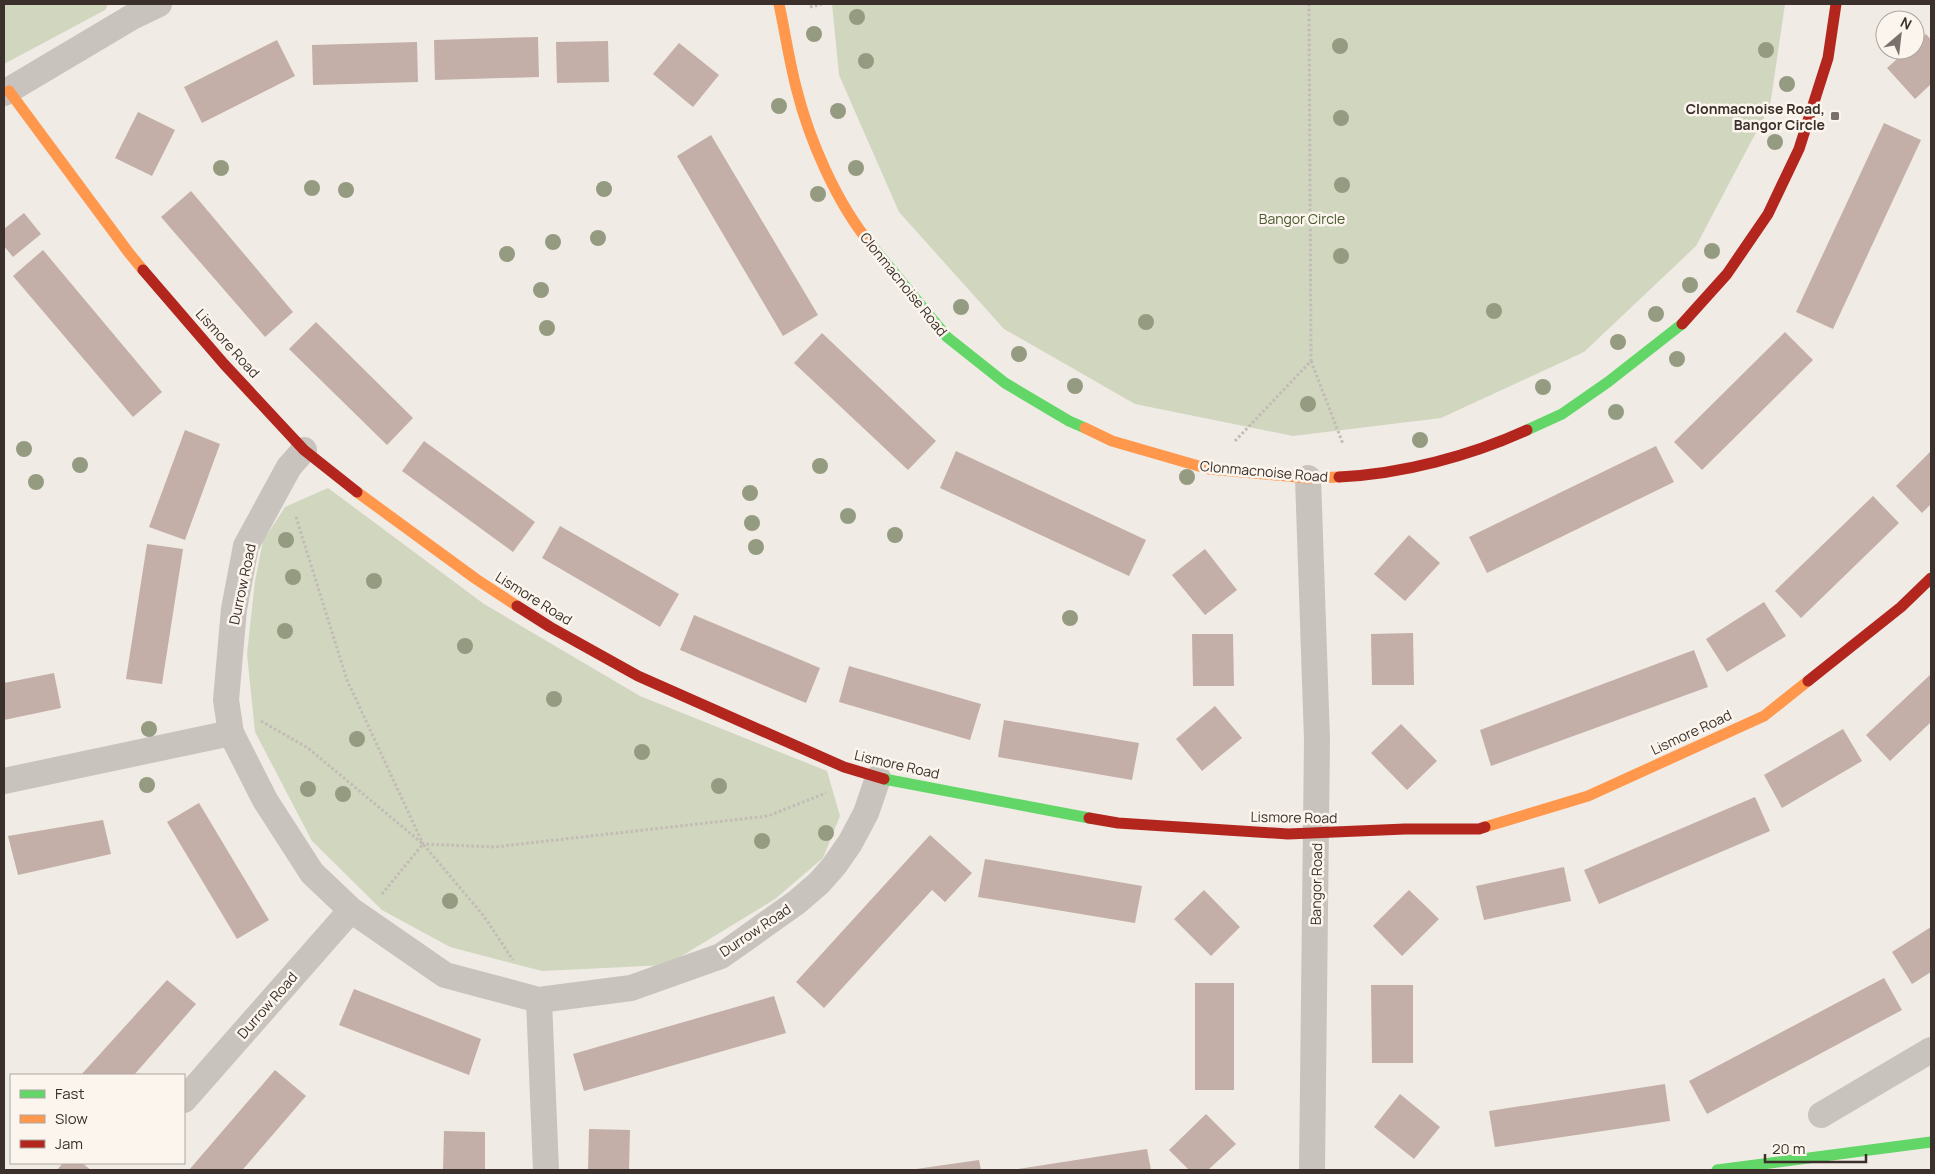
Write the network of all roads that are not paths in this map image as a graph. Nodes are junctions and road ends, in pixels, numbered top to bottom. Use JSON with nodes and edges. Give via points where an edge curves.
{"nodes":[{"id":1,"x":159,"y":4,"type":"edge"},
{"id":2,"x":779,"y":4,"type":"edge"},
{"id":3,"x":1836,"y":4,"type":"edge"},
{"id":4,"x":131,"y":10,"type":"edge"},
{"id":5,"x":6,"y":92,"type":"edge"},
{"id":6,"x":304,"y":450,"type":"junction"},
{"id":7,"x":1308,"y":478,"type":"junction"},
{"id":8,"x":1931,"y":578,"type":"edge"},
{"id":9,"x":231,"y":733,"type":"junction"},
{"id":10,"x":878,"y":778,"type":"junction"},
{"id":11,"x":4,"y":781,"type":"edge"},
{"id":12,"x":1317,"y":833,"type":"junction"},
{"id":13,"x":357,"y":914,"type":"junction"},
{"id":14,"x":539,"y":1000,"type":"junction"},
{"id":15,"x":1931,"y":1050,"type":"edge"},
{"id":16,"x":185,"y":1099,"type":"edge"},
{"id":17,"x":1822,"y":1115,"type":"dead end"},
{"id":18,"x":1931,"y":1142,"type":"edge"},
{"id":19,"x":546,"y":1170,"type":"edge"},
{"id":20,"x":1312,"y":1170,"type":"edge"},
{"id":21,"x":1717,"y":1170,"type":"edge"}],
"edges":[{"from":1,"to":4,"type":"street"},
{"from":2,"to":7,"type":"street","name":"Clonmacnoise Road","via":[[796,88],[820,158],[862,234],[947,337],[1005,383],[1069,421],[1112,441],[1209,469]]},
{"from":3,"to":7,"type":"street","name":"Clonmacnoise Road","via":[[1828,58],[1799,149],[1768,214],[1727,274],[1679,328],[1562,414],[1496,444],[1406,469]]},
{"from":4,"to":5,"type":"street"},
{"from":5,"to":6,"type":"street","name":"Lismore Road","via":[[129,253],[224,364]]},
{"from":6,"to":9,"type":"street","name":"Durrow Road","via":[[289,467],[246,546],[234,609],[226,700]]},
{"from":6,"to":10,"type":"street","name":"Lismore Road","via":[[476,580],[550,627],[638,676],[844,767]]},
{"from":7,"to":12,"type":"street","name":"Bangor Road"},
{"from":8,"to":12,"type":"street","name":"Lismore Road","via":[[1901,607],[1764,716],[1588,796],[1479,829]]},
{"from":9,"to":11,"type":"street"},
{"from":9,"to":13,"type":"street","name":"Durrow Road","via":[[265,800],[312,873]]},
{"from":10,"to":12,"type":"street","name":"Lismore Road","via":[[1118,822],[1288,834]]},
{"from":10,"to":14,"type":"street","name":"Durrow Road","via":[[866,813],[834,866],[797,902],[721,956],[631,988]]},
{"from":12,"to":20,"type":"street","name":"Bangor Road"},
{"from":13,"to":14,"type":"street","name":"Durrow Road","via":[[445,975]]},
{"from":13,"to":16,"type":"street","name":"Durrow Road"},
{"from":14,"to":19,"type":"street"},
{"from":15,"to":17,"type":"street"},
{"from":18,"to":21,"type":"street"}]}
